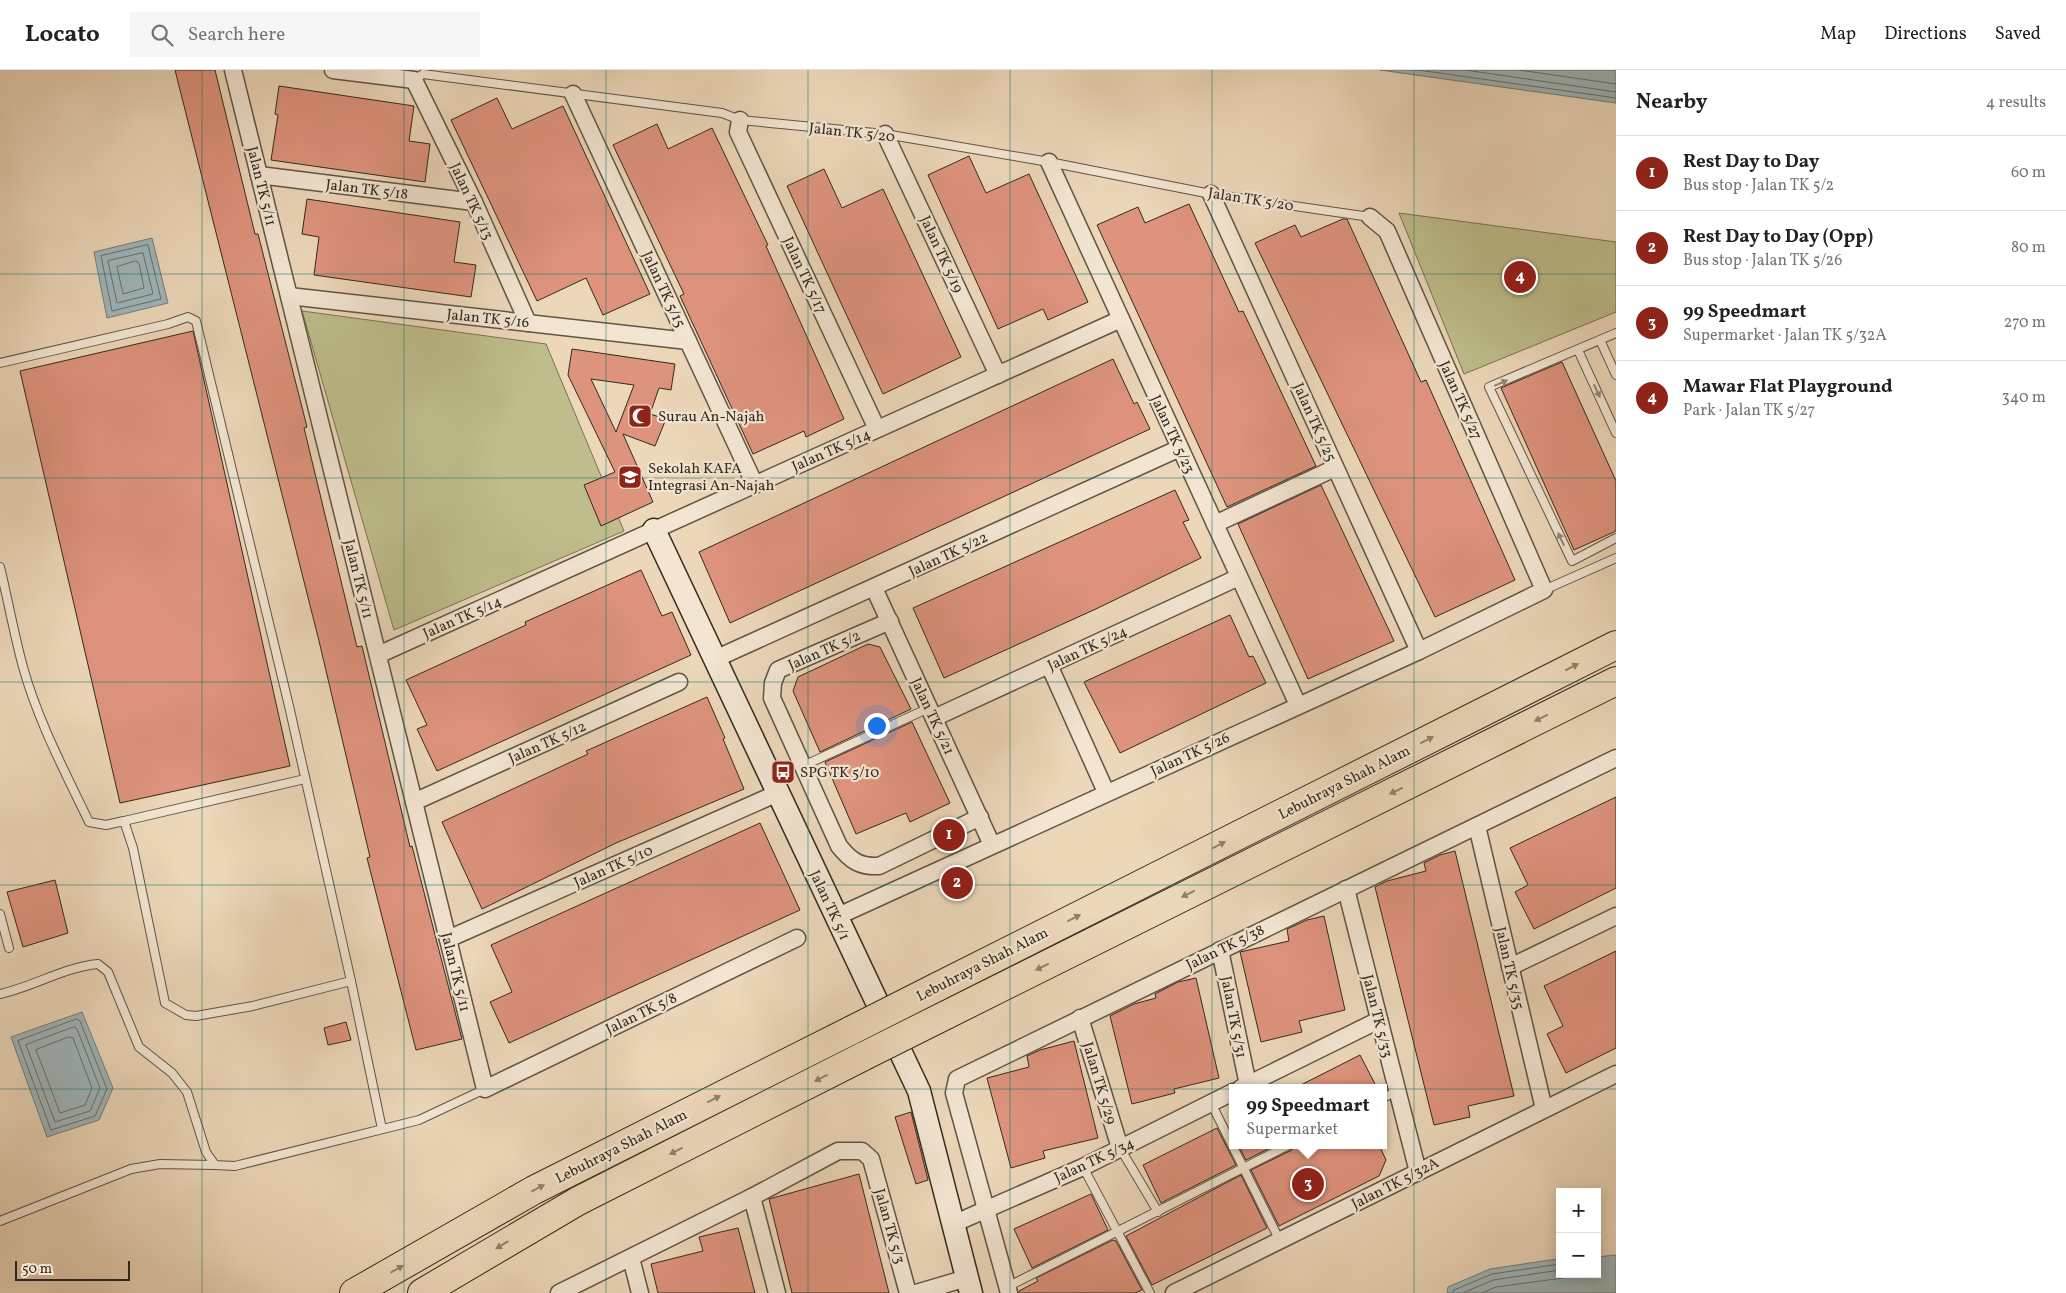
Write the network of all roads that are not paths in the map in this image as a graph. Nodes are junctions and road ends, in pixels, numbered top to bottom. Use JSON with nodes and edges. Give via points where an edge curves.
{"nodes":[{"id":1,"x":233,"y":70,"type":"edge"},
{"id":2,"x":333,"y":70,"type":"edge"},
{"id":3,"x":414,"y":80,"type":"junction"},
{"id":4,"x":573,"y":94,"type":"junction"},
{"id":5,"x":740,"y":120,"type":"junction"},
{"id":6,"x":885,"y":134,"type":"junction"},
{"id":7,"x":1049,"y":162,"type":"junction"},
{"id":8,"x":259,"y":175,"type":"junction"},
{"id":9,"x":1211,"y":194,"type":"junction"},
{"id":10,"x":474,"y":202,"type":"junction"},
{"id":11,"x":1370,"y":217,"type":"joint"},
{"id":12,"x":289,"y":296,"type":"junction"},
{"id":13,"x":1121,"y":319,"type":"junction"},
{"id":14,"x":528,"y":323,"type":"junction"},
{"id":15,"x":1616,"y":333,"type":"edge"},
{"id":16,"x":1600,"y":340,"type":"junction"},
{"id":17,"x":688,"y":341,"type":"junction"},
{"id":18,"x":1578,"y":350,"type":"junction"},
{"id":19,"x":0,"y":363,"type":"edge"},
{"id":20,"x":998,"y":375,"type":"junction"},
{"id":21,"x":1616,"y":375,"type":"edge"},
{"id":22,"x":877,"y":429,"type":"junction"},
{"id":23,"x":1616,"y":433,"type":"edge"},
{"id":24,"x":1180,"y":448,"type":"junction"},
{"id":25,"x":1335,"y":468,"type":"junction"},
{"id":26,"x":755,"y":485,"type":"junction"},
{"id":27,"x":1215,"y":524,"type":"junction"},
{"id":28,"x":654,"y":530,"type":"junction"},
{"id":29,"x":1616,"y":538,"type":"edge"},
{"id":30,"x":1608,"y":543,"type":"junction"},
{"id":31,"x":1616,"y":558,"type":"edge"},
{"id":32,"x":0,"y":567,"type":"edge"},
{"id":33,"x":1239,"y":577,"type":"junction"},
{"id":34,"x":874,"y":588,"type":"junction"},
{"id":35,"x":1544,"y":590,"type":"junction"},
{"id":36,"x":890,"y":621,"type":"junction"},
{"id":37,"x":1616,"y":645,"type":"edge"},
{"id":38,"x":1419,"y":651,"type":"junction"},
{"id":39,"x":378,"y":655,"type":"junction"},
{"id":40,"x":715,"y":659,"type":"junction"},
{"id":41,"x":1048,"y":665,"type":"junction"},
{"id":42,"x":1616,"y":681,"type":"edge"},
{"id":43,"x":679,"y":682,"type":"dead end"},
{"id":44,"x":1298,"y":705,"type":"junction"},
{"id":45,"x":932,"y":713,"type":"junction"},
{"id":46,"x":1616,"y":758,"type":"edge"},
{"id":47,"x":803,"y":766,"type":"junction"},
{"id":48,"x":305,"y":779,"type":"junction"},
{"id":49,"x":1106,"y":792,"type":"junction"},
{"id":50,"x":778,"y":793,"type":"junction"},
{"id":51,"x":414,"y":802,"type":"junction"},
{"id":52,"x":980,"y":817,"type":"junction"},
{"id":53,"x":124,"y":821,"type":"junction"},
{"id":54,"x":1478,"y":826,"type":"junction"},
{"id":55,"x":992,"y":845,"type":"junction"},
{"id":56,"x":1346,"y":889,"type":"junction"},
{"id":57,"x":0,"y":914,"type":"edge"},
{"id":58,"x":1616,"y":916,"type":"edge"},
{"id":59,"x":836,"y":917,"type":"junction"},
{"id":60,"x":797,"y":938,"type":"dead end"},
{"id":61,"x":448,"y":939,"type":"junction"},
{"id":62,"x":9,"y":948,"type":"dead end"},
{"id":63,"x":1220,"y":950,"type":"junction"},
{"id":64,"x":1510,"y":967,"type":"junction"},
{"id":65,"x":351,"y":981,"type":"junction"},
{"id":66,"x":0,"y":994,"type":"edge"},
{"id":67,"x":1080,"y":1018,"type":"junction"},
{"id":68,"x":1379,"y":1020,"type":"junction"},
{"id":69,"x":1616,"y":1074,"type":"edge"},
{"id":70,"x":1240,"y":1084,"type":"edge"},
{"id":71,"x":1249,"y":1084,"type":"edge"},
{"id":72,"x":485,"y":1089,"type":"junction"},
{"id":73,"x":1229,"y":1094,"type":"edge"},
{"id":74,"x":1390,"y":1094,"type":"edge"},
{"id":75,"x":1211,"y":1103,"type":"junction"},
{"id":76,"x":1544,"y":1109,"type":"junction"},
{"id":77,"x":382,"y":1129,"type":"junction"},
{"id":78,"x":1229,"y":1140,"type":"edge"},
{"id":79,"x":1120,"y":1148,"type":"junction"},
{"id":80,"x":1234,"y":1149,"type":"edge"},
{"id":81,"x":1281,"y":1149,"type":"edge"},
{"id":82,"x":215,"y":1165,"type":"junction"},
{"id":83,"x":1084,"y":1167,"type":"junction"},
{"id":84,"x":1243,"y":1168,"type":"junction"},
{"id":85,"x":1418,"y":1172,"type":"junction"},
{"id":86,"x":752,"y":1197,"type":"junction"},
{"id":87,"x":986,"y":1209,"type":"junction"},
{"id":88,"x":1158,"y":1212,"type":"junction"},
{"id":89,"x":0,"y":1221,"type":"edge"},
{"id":90,"x":954,"y":1224,"type":"junction"},
{"id":91,"x":1118,"y":1232,"type":"junction"},
{"id":92,"x":1280,"y":1242,"type":"junction"},
{"id":93,"x":631,"y":1258,"type":"junction"},
{"id":94,"x":969,"y":1286,"type":"edge"},
{"id":95,"x":1008,"y":1290,"type":"edge"},
{"id":96,"x":354,"y":1293,"type":"edge"},
{"id":97,"x":422,"y":1293,"type":"edge"},
{"id":98,"x":559,"y":1293,"type":"edge"},
{"id":99,"x":640,"y":1293,"type":"edge"},
{"id":100,"x":777,"y":1293,"type":"edge"},
{"id":101,"x":908,"y":1293,"type":"edge"},
{"id":102,"x":916,"y":1293,"type":"edge"},
{"id":103,"x":1150,"y":1293,"type":"edge"},
{"id":104,"x":1174,"y":1293,"type":"edge"}],
"edges":[{"from":1,"to":8,"type":"street","name":"Jalan TK 5/11"},
{"from":2,"to":3,"type":"street","name":"Jalan TK 5/20"},
{"from":3,"to":4,"type":"lane","name":"Jalan TK 5/20","via":[[423,74]]},
{"from":3,"to":10,"type":"street","name":"Jalan TK 5/13"},
{"from":4,"to":5,"type":"lane","name":"Jalan TK 5/20","via":[[722,113]]},
{"from":4,"to":17,"type":"street","name":"Jalan TK 5/15"},
{"from":5,"to":6,"type":"lane","name":"Jalan TK 5/20"},
{"from":5,"to":22,"type":"street","name":"Jalan TK 5/17","via":[[738,132]]},
{"from":6,"to":7,"type":"lane","name":"Jalan TK 5/20"},
{"from":6,"to":20,"type":"street","name":"Jalan TK 5/19"},
{"from":7,"to":9,"type":"lane","name":"Jalan TK 5/20"},
{"from":7,"to":13,"type":"street","name":"Jalan TK 5/23"},
{"from":8,"to":10,"type":"street","name":"Jalan TK 5/18"},
{"from":8,"to":12,"type":"street","name":"Jalan TK 5/11"},
{"from":9,"to":11,"type":"lane","name":"Jalan TK 5/20"},
{"from":9,"to":25,"type":"street","name":"Jalan TK 5/25"},
{"from":10,"to":14,"type":"street","name":"Jalan TK 5/13"},
{"from":11,"to":35,"type":"street","name":"Jalan TK 5/27","via":[[1387,231]]},
{"from":12,"to":14,"type":"street","name":"Jalan TK 5/16"},
{"from":12,"to":39,"type":"street","name":"Jalan TK 5/11"},
{"from":13,"to":20,"type":"street","name":"Jalan TK 5/14"},
{"from":13,"to":24,"type":"street","name":"Jalan TK 5/23"},
{"from":14,"to":17,"type":"street","name":"Jalan TK 5/16"},
{"from":15,"to":16,"type":"lane"},
{"from":16,"to":18,"type":"lane"},
{"from":16,"to":21,"type":"lane"},
{"from":17,"to":26,"type":"street","name":"Jalan TK 5/15"},
{"from":18,"to":23,"type":"lane","one_way":true},
{"from":30,"to":18,"type":"lane","one_way":true,"via":[[1572,562],[1489,388]]},
{"from":19,"to":48,"type":"lane","via":[[188,317],[196,321]]},
{"from":20,"to":22,"type":"street","name":"Jalan TK 5/14"},
{"from":22,"to":26,"type":"street","name":"Jalan TK 5/14"},
{"from":24,"to":27,"type":"street","name":"Jalan TK 5/23"},
{"from":24,"to":34,"type":"street","name":"Jalan TK 5/22"},
{"from":25,"to":27,"type":"street"},
{"from":25,"to":38,"type":"street","name":"Jalan TK 5/25"},
{"from":26,"to":28,"type":"street","name":"Jalan TK 5/14"},
{"from":27,"to":33,"type":"street","name":"Jalan TK 5/23"},
{"from":28,"to":39,"type":"street","name":"Jalan TK 5/14"},
{"from":28,"to":40,"type":"street","name":"Jalan TK 5/1"},
{"from":29,"to":30,"type":"lane"},
{"from":30,"to":31,"type":"lane"},
{"from":31,"to":35,"type":"lane"},
{"from":32,"to":53,"type":"lane","via":[[23,668],[81,806],[89,822],[106,825]]},
{"from":33,"to":41,"type":"street","name":"Jalan TK 5/24"},
{"from":33,"to":44,"type":"street","name":"Jalan TK 5/23"},
{"from":34,"to":36,"type":"street","name":"Jalan TK 5/21"},
{"from":34,"to":40,"type":"street","name":"Jalan TK 5/22"},
{"from":35,"to":38,"type":"street","name":"Jalan TK 5/26"},
{"from":36,"to":45,"type":"street","name":"Jalan TK 5/21"},
{"from":36,"to":47,"type":"street","name":"Jalan TK 5/2","via":[[778,670],[772,698]]},
{"from":96,"to":37,"type":"highway","name":"Lebuhraya Shah Alam","one_way":true,"bridge":true,"via":[[534,1190]]},
{"from":38,"to":44,"type":"street","name":"Jalan TK 5/26"},
{"from":39,"to":51,"type":"street","name":"Jalan TK 5/11"},
{"from":40,"to":50,"type":"street","name":"Jalan TK 5/1"},
{"from":41,"to":45,"type":"street","name":"Jalan TK 5/24"},
{"from":41,"to":49,"type":"street"},
{"from":42,"to":97,"type":"highway","name":"Lebuhraya Shah Alam","one_way":true,"bridge":true,"via":[[578,1201]]},
{"from":43,"to":51,"type":"street","name":"Jalan TK 5/12"},
{"from":44,"to":49,"type":"street","name":"Jalan TK 5/26"},
{"from":45,"to":47,"type":"lane"},
{"from":45,"to":52,"type":"street","name":"Jalan TK 5/21"},
{"from":46,"to":54,"type":"street","name":"Jalan TK 5/38"},
{"from":47,"to":52,"type":"street","name":"Jalan TK 5/2","via":[[839,846],[850,859],[865,866],[879,866]]},
{"from":48,"to":53,"type":"lane"},
{"from":48,"to":65,"type":"lane"},
{"from":49,"to":55,"type":"street","name":"Jalan TK 5/26"},
{"from":50,"to":59,"type":"street","name":"Jalan TK 5/1"},
{"from":50,"to":61,"type":"street","name":"Jalan TK 5/10"},
{"from":51,"to":61,"type":"street","name":"Jalan TK 5/11"},
{"from":52,"to":55,"type":"street","name":"Jalan TK 5/21"},
{"from":53,"to":65,"type":"lane","via":[[133,848],[165,1003],[174,1010],[196,1016],[254,1006]]},
{"from":54,"to":56,"type":"street","name":"Jalan TK 5/38"},
{"from":54,"to":64,"type":"street","name":"Jalan TK 5/35"},
{"from":55,"to":59,"type":"street","name":"Jalan TK 5/26"},
{"from":56,"to":63,"type":"street","name":"Jalan TK 5/38"},
{"from":56,"to":68,"type":"street","name":"Jalan TK 5/33"},
{"from":57,"to":62,"type":"lane"},
{"from":58,"to":64,"type":"street"},
{"from":59,"to":90,"type":"street","name":"Jalan TK 5/1","via":[[918,1091]]},
{"from":60,"to":72,"type":"street","name":"Jalan TK 5/8"},
{"from":61,"to":72,"type":"street","name":"Jalan TK 5/11"},
{"from":63,"to":67,"type":"street","name":"Jalan TK 5/38"},
{"from":63,"to":70,"type":"street","name":"Jalan TK 5/31"},
{"from":64,"to":76,"type":"street","name":"Jalan TK 5/35"},
{"from":65,"to":77,"type":"lane"},
{"from":66,"to":82,"type":"lane","via":[[84,965],[98,964],[108,972],[139,1047],[172,1073],[188,1092],[206,1152]]},
{"from":67,"to":79,"type":"street","name":"Jalan TK 5/29"},
{"from":67,"to":87,"type":"street","name":"Jalan TK 5/38","via":[[957,1079],[954,1094]]},
{"from":68,"to":71,"type":"street","name":"Jalan TK 5/34"},
{"from":68,"to":74,"type":"street","name":"Jalan TK 5/33"},
{"from":69,"to":76,"type":"street","name":"Jalan TK 5/32A"},
{"from":72,"to":77,"type":"lane","via":[[419,1120]]},
{"from":73,"to":75,"type":"street","name":"Jalan TK 5/34"},
{"from":74,"to":85,"type":"street","name":"Jalan TK 5/33"},
{"from":75,"to":78,"type":"lane"},
{"from":75,"to":79,"type":"street","name":"Jalan TK 5/34"},
{"from":76,"to":85,"type":"street","name":"Jalan TK 5/32A"},
{"from":77,"to":82,"type":"lane","via":[[235,1166]]},
{"from":79,"to":83,"type":"street","name":"Jalan TK 5/34"},
{"from":79,"to":88,"type":"lane"},
{"from":80,"to":84,"type":"lane"},
{"from":81,"to":84,"type":"lane"},
{"from":82,"to":89,"type":"lane","via":[[160,1164],[131,1169]]},
{"from":83,"to":87,"type":"street","name":"Jalan TK 5/34"},
{"from":83,"to":91,"type":"lane"},
{"from":84,"to":88,"type":"lane"},
{"from":84,"to":92,"type":"lane"},
{"from":85,"to":92,"type":"street","name":"Jalan TK 5/32A"},
{"from":86,"to":93,"type":"street"},
{"from":86,"to":100,"type":"street"},
{"from":86,"to":101,"type":"street","name":"Jalan TK 5/3","via":[[838,1151],[862,1151],[871,1159]]},
{"from":87,"to":90,"type":"street","name":"Jalan TK 5/34"},
{"from":87,"to":95,"type":"street"},
{"from":88,"to":91,"type":"lane"},
{"from":90,"to":94,"type":"street","name":"Jalan TK 5/1"},
{"from":91,"to":95,"type":"lane"},
{"from":91,"to":103,"type":"lane"},
{"from":92,"to":104,"type":"street","name":"Jalan TK 5/32A"},
{"from":93,"to":98,"type":"street"},
{"from":93,"to":99,"type":"street"},
{"from":94,"to":102,"type":"street"}]}
